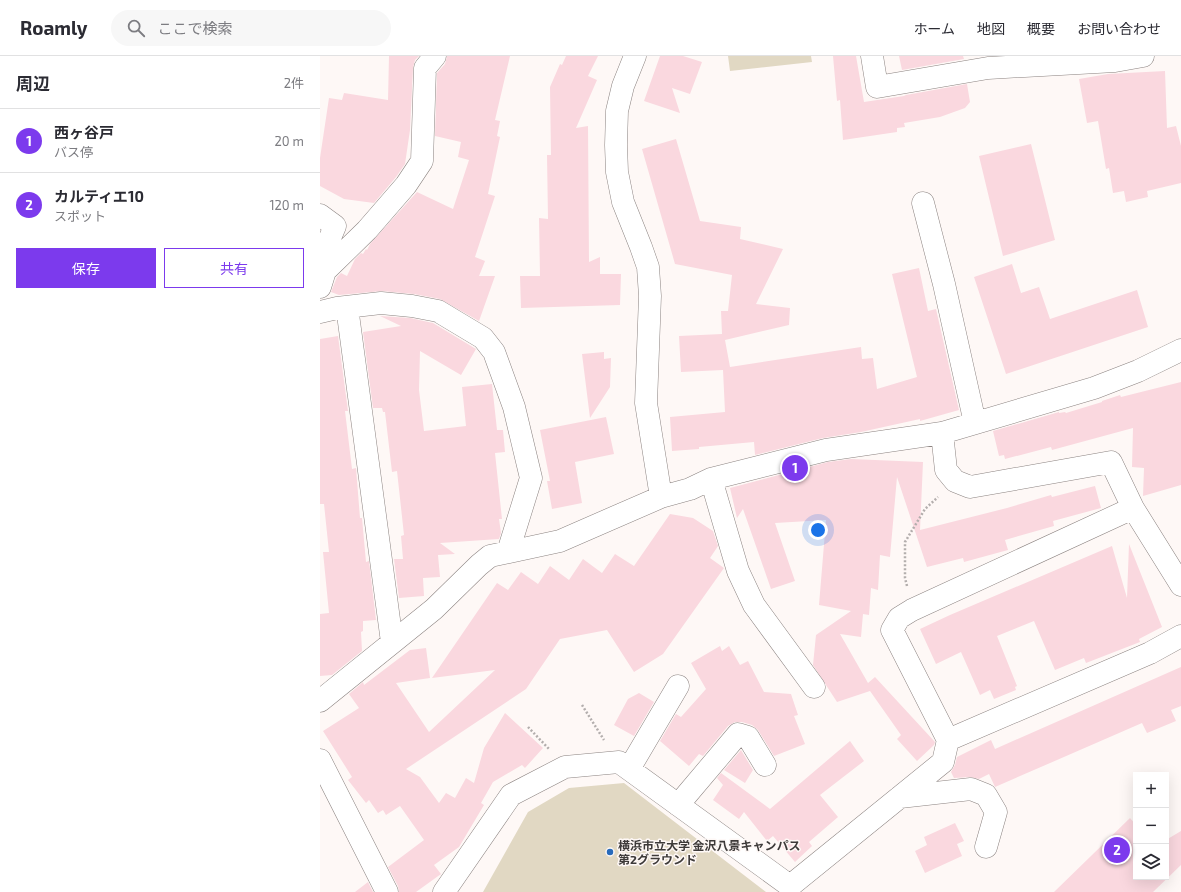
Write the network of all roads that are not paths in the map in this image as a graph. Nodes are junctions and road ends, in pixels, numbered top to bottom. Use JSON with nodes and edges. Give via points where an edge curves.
{"nodes":[{"id":1,"x":436,"y":56,"type":"edge"},
{"id":2,"x":635,"y":56,"type":"edge"},
{"id":3,"x":872,"y":56,"type":"edge"},
{"id":4,"x":1143,"y":56,"type":"edge"},
{"id":5,"x":923,"y":203,"type":"dead end"},
{"id":6,"x":320,"y":215,"type":"edge"},
{"id":7,"x":323,"y":279,"type":"edge"},
{"id":8,"x":347,"y":307,"type":"junction"},
{"id":9,"x":320,"y":312,"type":"edge"},
{"id":10,"x":1181,"y":350,"type":"edge"},
{"id":11,"x":975,"y":423,"type":"junction"},
{"id":12,"x":942,"y":433,"type":"junction"},
{"id":13,"x":711,"y":479,"type":"junction"},
{"id":14,"x":661,"y":497,"type":"junction"},
{"id":15,"x":1134,"y":508,"type":"junction"},
{"id":16,"x":508,"y":552,"type":"junction"},
{"id":17,"x":1181,"y":585,"type":"edge"},
{"id":18,"x":1181,"y":636,"type":"edge"},
{"id":19,"x":392,"y":642,"type":"junction"},
{"id":20,"x":678,"y":686,"type":"dead end"},
{"id":21,"x":814,"y":687,"type":"dead end"},
{"id":22,"x":320,"y":700,"type":"edge"},
{"id":23,"x":948,"y":740,"type":"junction"},
{"id":24,"x":320,"y":760,"type":"edge"},
{"id":25,"x":624,"y":766,"type":"junction"},
{"id":26,"x":765,"y":766,"type":"dead end"},
{"id":27,"x":900,"y":797,"type":"junction"},
{"id":28,"x":678,"y":805,"type":"junction"},
{"id":29,"x":986,"y":847,"type":"dead end"},
{"id":30,"x":387,"y":892,"type":"edge"},
{"id":31,"x":444,"y":892,"type":"edge"}],
"edges":[{"from":1,"to":7,"type":"street","via":[[425,68],[422,161],[406,185]]},
{"from":2,"to":14,"type":"street","via":[[623,86],[617,111],[617,172],[623,202],[648,267],[650,296],[646,403]]},
{"from":3,"to":4,"type":"street","via":[[877,87],[988,68],[1115,61]]},
{"from":5,"to":11,"type":"street"},
{"from":6,"to":7,"type":"street","via":[[335,226],[322,257]]},
{"from":8,"to":9,"type":"street"},
{"from":8,"to":16,"type":"street","via":[[381,303],[438,311],[483,338],[494,352],[514,407],[530,478]]},
{"from":8,"to":19,"type":"street"},
{"from":10,"to":11,"type":"street","via":[[1138,371],[1094,388]]},
{"from":11,"to":12,"type":"street"},
{"from":12,"to":13,"type":"street","via":[[826,450]]},
{"from":12,"to":15,"type":"street","via":[[946,470],[955,482],[970,487],[1111,462]]},
{"from":13,"to":14,"type":"street","via":[[690,489]]},
{"from":13,"to":21,"type":"street","via":[[738,571],[754,605]]},
{"from":14,"to":16,"type":"street","via":[[560,541]]},
{"from":15,"to":17,"type":"street"},
{"from":15,"to":23,"type":"street","via":[[899,618],[892,630]]},
{"from":16,"to":19,"type":"street","via":[[490,556],[434,609]]},
{"from":18,"to":23,"type":"street","via":[[1150,653]]},
{"from":19,"to":22,"type":"street"},
{"from":20,"to":25,"type":"street"},
{"from":23,"to":27,"type":"street","via":[[943,762]]},
{"from":24,"to":30,"type":"street"},
{"from":25,"to":28,"type":"street"},
{"from":25,"to":31,"type":"street","via":[[566,767],[511,796]]},
{"from":26,"to":28,"type":"street","via":[[748,738],[738,734]]},
{"from":27,"to":28,"type":"street","via":[[790,886]]},
{"from":27,"to":29,"type":"street","via":[[971,789],[986,795],[996,812]]}]}
